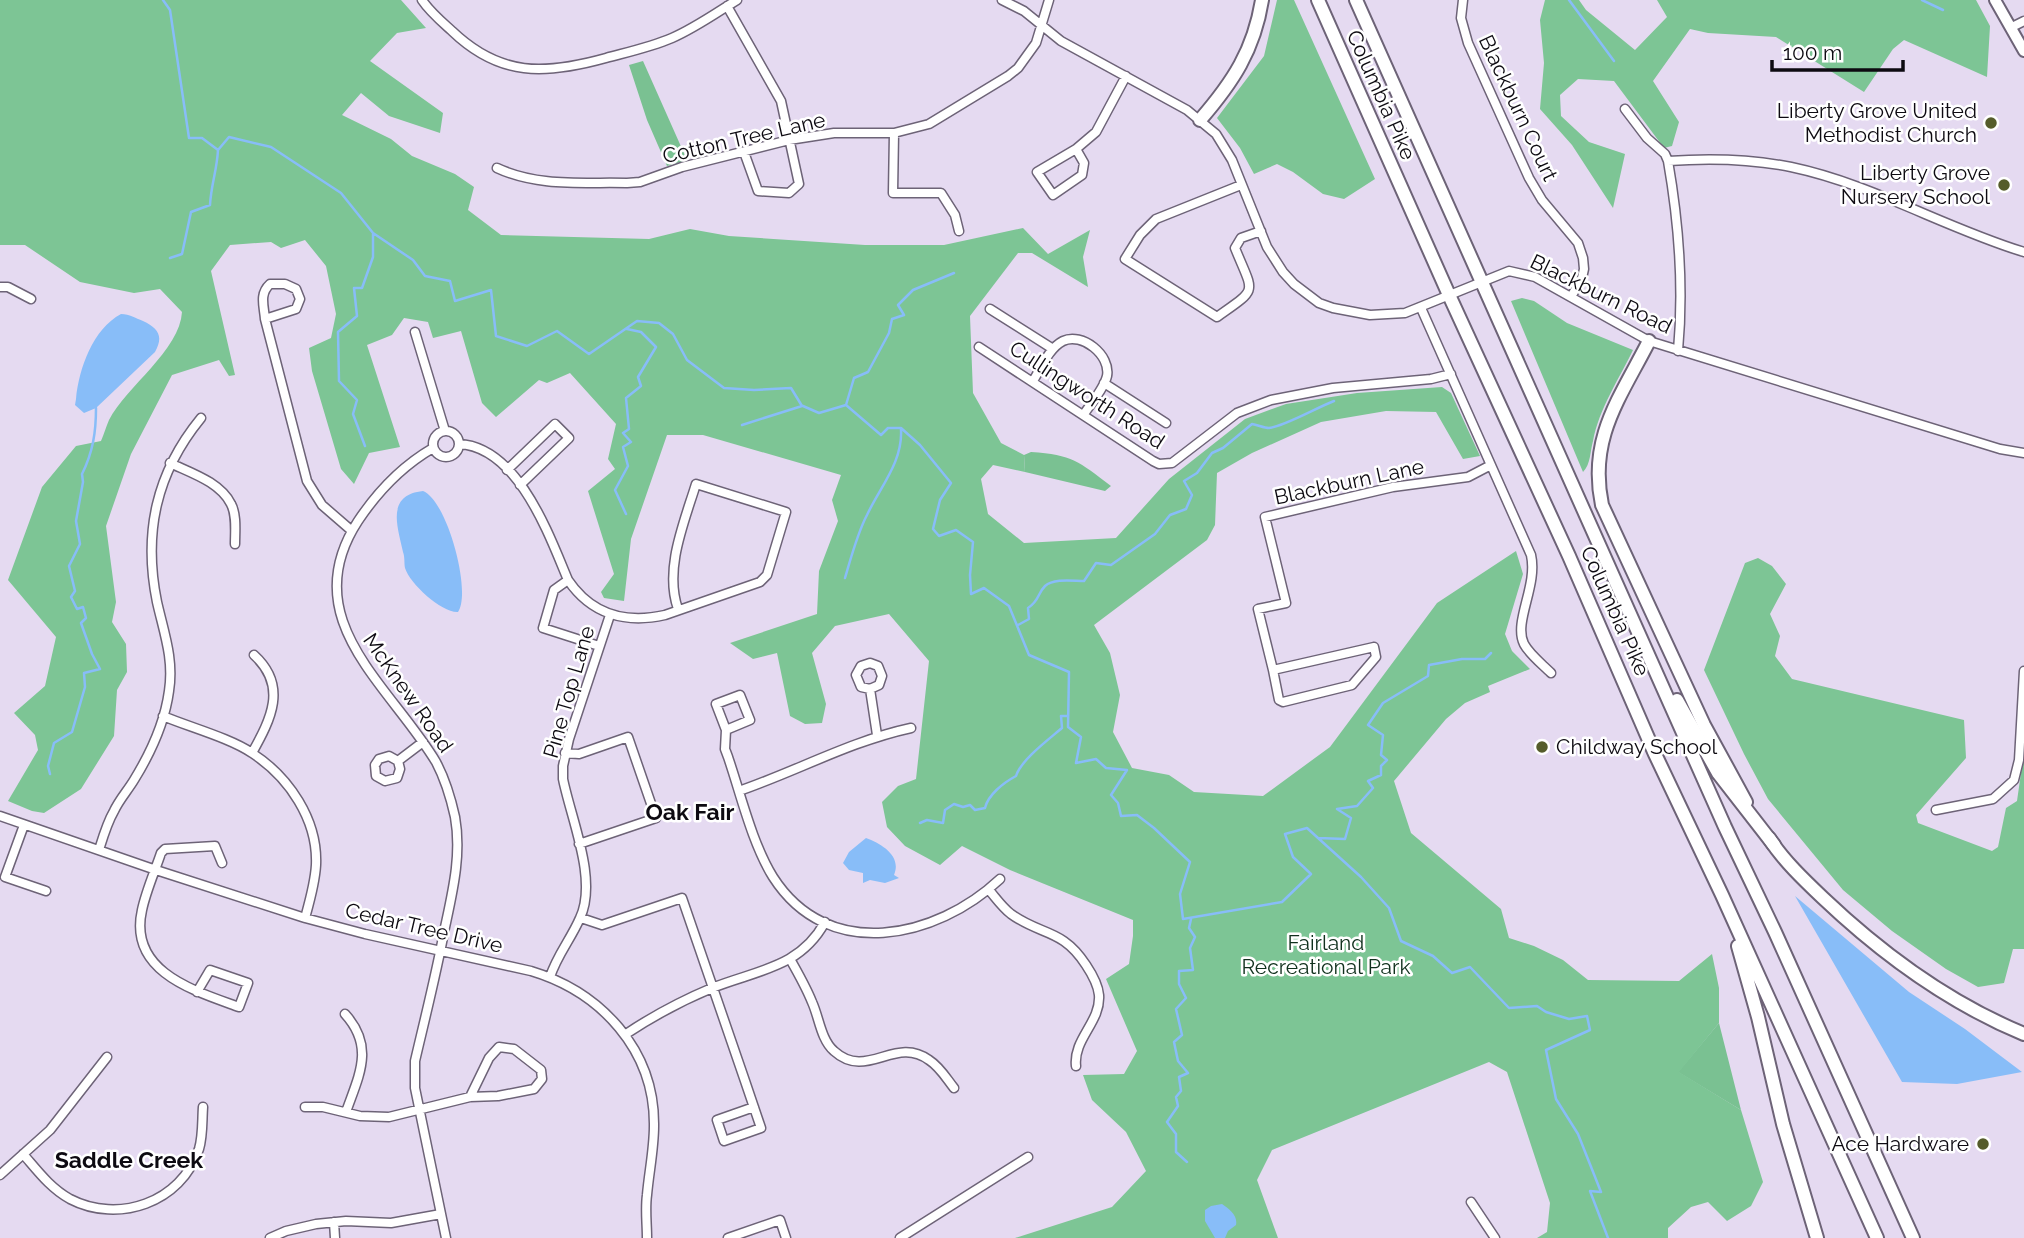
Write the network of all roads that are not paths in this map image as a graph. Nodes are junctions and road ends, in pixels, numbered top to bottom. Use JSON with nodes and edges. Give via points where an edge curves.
{"nodes":[{"id":1,"x":422,"y":0,"type":"edge"},
{"id":2,"x":737,"y":0,"type":"edge"},
{"id":3,"x":1002,"y":0,"type":"edge"},
{"id":4,"x":1049,"y":0,"type":"edge"},
{"id":5,"x":1262,"y":0,"type":"edge"},
{"id":6,"x":1318,"y":0,"type":"edge"},
{"id":7,"x":1356,"y":0,"type":"edge"},
{"id":8,"x":1463,"y":0,"type":"edge"},
{"id":9,"x":1995,"y":0,"type":"edge"},
{"id":10,"x":727,"y":6,"type":"junction"},
{"id":11,"x":2024,"y":21,"type":"edge"},
{"id":12,"x":1042,"y":24,"type":"junction"},
{"id":13,"x":2012,"y":27,"type":"junction"},
{"id":14,"x":2024,"y":51,"type":"edge"},
{"id":15,"x":1126,"y":76,"type":"junction"},
{"id":16,"x":1625,"y":109,"type":"dead end"},
{"id":17,"x":1200,"y":120,"type":"junction"},
{"id":18,"x":894,"y":133,"type":"junction"},
{"id":19,"x":789,"y":140,"type":"junction"},
{"id":20,"x":1076,"y":149,"type":"junction"},
{"id":21,"x":744,"y":152,"type":"junction"},
{"id":22,"x":1668,"y":161,"type":"junction"},
{"id":23,"x":497,"y":168,"type":"dead end"},
{"id":24,"x":1241,"y":185,"type":"junction"},
{"id":25,"x":959,"y":231,"type":"dead end"},
{"id":26,"x":1261,"y":231,"type":"junction"},
{"id":27,"x":2024,"y":252,"type":"edge"},
{"id":28,"x":1481,"y":282,"type":"junction"},
{"id":29,"x":0,"y":287,"type":"edge"},
{"id":30,"x":1449,"y":295,"type":"junction"},
{"id":31,"x":1571,"y":297,"type":"junction"},
{"id":32,"x":31,"y":299,"type":"dead end"},
{"id":33,"x":1421,"y":308,"type":"junction"},
{"id":34,"x":990,"y":309,"type":"dead end"},
{"id":35,"x":265,"y":319,"type":"junction"},
{"id":36,"x":415,"y":332,"type":"dead end"},
{"id":37,"x":1649,"y":341,"type":"junction"},
{"id":38,"x":979,"y":347,"type":"dead end"},
{"id":39,"x":1053,"y":349,"type":"junction"},
{"id":40,"x":1678,"y":351,"type":"junction"},
{"id":41,"x":1451,"y":374,"type":"junction"},
{"id":42,"x":1033,"y":381,"type":"junction"},
{"id":43,"x":1104,"y":383,"type":"junction"},
{"id":44,"x":1084,"y":414,"type":"junction"},
{"id":45,"x":201,"y":418,"type":"dead end"},
{"id":46,"x":1166,"y":423,"type":"dead end"},
{"id":47,"x":445,"y":431,"type":"junction"},
{"id":48,"x":459,"y":444,"type":"junction"},
{"id":49,"x":433,"y":449,"type":"junction"},
{"id":50,"x":2024,"y":453,"type":"edge"},
{"id":51,"x":170,"y":463,"type":"junction"},
{"id":52,"x":1492,"y":465,"type":"junction"},
{"id":53,"x":507,"y":470,"type":"junction"},
{"id":54,"x":520,"y":485,"type":"junction"},
{"id":55,"x":352,"y":531,"type":"junction"},
{"id":56,"x":235,"y":544,"type":"dead end"},
{"id":57,"x":568,"y":580,"type":"junction"},
{"id":58,"x":1621,"y":594,"type":"junction"},
{"id":59,"x":678,"y":609,"type":"junction"},
{"id":60,"x":610,"y":615,"type":"junction"},
{"id":61,"x":598,"y":646,"type":"junction"},
{"id":62,"x":254,"y":655,"type":"dead end"},
{"id":63,"x":1273,"y":670,"type":"junction"},
{"id":64,"x":2024,"y":671,"type":"edge"},
{"id":65,"x":1551,"y":673,"type":"dead end"},
{"id":66,"x":870,"y":689,"type":"dead end"},
{"id":67,"x":163,"y":716,"type":"junction"},
{"id":68,"x":911,"y":728,"type":"dead end"},
{"id":69,"x":726,"y":730,"type":"junction"},
{"id":70,"x":877,"y":736,"type":"junction"},
{"id":71,"x":423,"y":742,"type":"junction"},
{"id":72,"x":252,"y":753,"type":"junction"},
{"id":73,"x":565,"y":754,"type":"junction"},
{"id":74,"x":398,"y":761,"type":"dead end"},
{"id":75,"x":739,"y":791,"type":"junction"},
{"id":76,"x":1936,"y":810,"type":"dead end"},
{"id":77,"x":0,"y":816,"type":"edge"},
{"id":78,"x":24,"y":825,"type":"junction"},
{"id":79,"x":579,"y":844,"type":"junction"},
{"id":80,"x":1774,"y":845,"type":"junction"},
{"id":81,"x":99,"y":850,"type":"junction"},
{"id":82,"x":222,"y":863,"type":"dead end"},
{"id":83,"x":156,"y":870,"type":"junction"},
{"id":84,"x":1000,"y":879,"type":"dead end"},
{"id":85,"x":989,"y":890,"type":"junction"},
{"id":86,"x":46,"y":891,"type":"dead end"},
{"id":87,"x":1723,"y":895,"type":"junction"},
{"id":88,"x":306,"y":918,"type":"junction"},
{"id":89,"x":581,"y":918,"type":"junction"},
{"id":90,"x":825,"y":922,"type":"junction"},
{"id":91,"x":441,"y":951,"type":"junction"},
{"id":92,"x":790,"y":959,"type":"junction"},
{"id":93,"x":550,"y":977,"type":"junction"},
{"id":94,"x":713,"y":988,"type":"junction"},
{"id":95,"x":197,"y":992,"type":"junction"},
{"id":96,"x":345,"y":1014,"type":"dead end"},
{"id":97,"x":626,"y":1034,"type":"junction"},
{"id":98,"x":2024,"y":1034,"type":"edge"},
{"id":99,"x":107,"y":1057,"type":"dead end"},
{"id":100,"x":1076,"y":1066,"type":"dead end"},
{"id":101,"x":954,"y":1088,"type":"dead end"},
{"id":102,"x":470,"y":1097,"type":"junction"},
{"id":103,"x":203,"y":1107,"type":"dead end"},
{"id":104,"x":306,"y":1107,"type":"dead end"},
{"id":105,"x":754,"y":1107,"type":"junction"},
{"id":106,"x":420,"y":1110,"type":"junction"},
{"id":107,"x":346,"y":1112,"type":"junction"},
{"id":108,"x":23,"y":1154,"type":"junction"},
{"id":109,"x":1028,"y":1157,"type":"dead end"},
{"id":110,"x":0,"y":1175,"type":"edge"},
{"id":111,"x":1471,"y":1202,"type":"dead end"},
{"id":112,"x":441,"y":1214,"type":"junction"},
{"id":113,"x":334,"y":1222,"type":"junction"},
{"id":114,"x":757,"y":1228,"type":"junction"},
{"id":115,"x":270,"y":1238,"type":"edge"},
{"id":116,"x":335,"y":1238,"type":"edge"},
{"id":117,"x":446,"y":1238,"type":"edge"},
{"id":118,"x":647,"y":1238,"type":"edge"},
{"id":119,"x":728,"y":1238,"type":"edge"},
{"id":120,"x":760,"y":1238,"type":"edge"},
{"id":121,"x":786,"y":1238,"type":"edge"},
{"id":122,"x":900,"y":1238,"type":"edge"},
{"id":123,"x":1495,"y":1238,"type":"edge"},
{"id":124,"x":1817,"y":1238,"type":"edge"},
{"id":125,"x":1877,"y":1238,"type":"edge"},
{"id":126,"x":1913,"y":1238,"type":"edge"}],
"edges":[{"from":1,"to":10,"type":"street","via":[[479,54],[535,70],[574,66],[649,46]]},
{"from":2,"to":10,"type":"street"},
{"from":3,"to":12,"type":"street","name":"Blackburn Road"},
{"from":4,"to":12,"type":"street","name":"Cotton Tree Lane"},
{"from":5,"to":17,"type":"main road","via":[[1242,64]]},
{"from":6,"to":30,"type":"main road","name":"Columbia Pike"},
{"from":7,"to":28,"type":"main road","name":"Columbia Pike"},
{"from":8,"to":31,"type":"street","name":"Blackburn Court","via":[[1461,18],[1468,43],[1529,178],[1578,243],[1584,269]]},
{"from":9,"to":13,"type":"main road"},
{"from":10,"to":19,"type":"street","via":[[781,101]]},
{"from":11,"to":13,"type":"street"},
{"from":12,"to":15,"type":"street","name":"Blackburn Road","via":[[1061,41]]},
{"from":12,"to":18,"type":"street","name":"Cotton Tree Lane","via":[[1025,59],[1008,76],[936,120]]},
{"from":13,"to":14,"type":"main road"},
{"from":15,"to":17,"type":"street","name":"Blackburn Road"},
{"from":15,"to":20,"type":"street","via":[[1104,121]]},
{"from":16,"to":22,"type":"street"},
{"from":17,"to":24,"type":"street","name":"Blackburn Road","via":[[1224,145]]},
{"from":18,"to":19,"type":"street","name":"Cotton Tree Lane","via":[[834,133]]},
{"from":18,"to":25,"type":"street","via":[[894,194],[941,192]]},
{"from":19,"to":21,"type":"street","name":"Cotton Tree Lane"},
{"from":19,"to":21,"type":"street","via":[[799,184],[789,193],[758,191]]},
{"from":20,"to":20,"type":"street","via":[[1084,163],[1082,175],[1053,195],[1037,172]]},
{"from":21,"to":23,"type":"street","name":"Cotton Tree Lane","via":[[627,183],[541,182]]},
{"from":22,"to":27,"type":"street","via":[[1744,160],[1793,167]]},
{"from":22,"to":40,"type":"street","via":[[1681,266]]},
{"from":24,"to":26,"type":"street","name":"Blackburn Road"},
{"from":24,"to":26,"type":"street","via":[[1156,219],[1125,259],[1217,317],[1250,291],[1235,248],[1241,238]]},
{"from":26,"to":33,"type":"street","name":"Blackburn Road","via":[[1283,272],[1319,303],[1370,314]]},
{"from":28,"to":30,"type":"street","name":"Blackburn Road"},
{"from":28,"to":31,"type":"street","name":"Blackburn Road","via":[[1517,271]]},
{"from":28,"to":58,"type":"main road","name":"Columbia Pike"},
{"from":29,"to":32,"type":"street"},
{"from":30,"to":33,"type":"street","name":"Blackburn Road"},
{"from":30,"to":87,"type":"main road","name":"Columbia Pike"},
{"from":31,"to":37,"type":"street","name":"Blackburn Road"},
{"from":33,"to":41,"type":"street"},
{"from":34,"to":39,"type":"street"},
{"from":35,"to":35,"type":"street","via":[[262,296],[270,284],[296,289],[300,299],[296,309]]},
{"from":35,"to":55,"type":"street","via":[[307,481],[322,505]]},
{"from":36,"to":47,"type":"street"},
{"from":37,"to":40,"type":"street","name":"Blackburn Road"},
{"from":37,"to":80,"type":"main road","via":[[1602,437],[1597,472],[1602,505],[1704,725]]},
{"from":38,"to":42,"type":"street","name":"Cullingworth Road"},
{"from":39,"to":42,"type":"street"},
{"from":39,"to":43,"type":"street","via":[[1065,340],[1084,342],[1105,361]]},
{"from":40,"to":50,"type":"street","name":"Blackburn Road"},
{"from":41,"to":44,"type":"street","name":"Cullingworth Road","via":[[1271,400],[1237,413],[1178,460],[1165,464],[1153,461]]},
{"from":41,"to":52,"type":"street"},
{"from":42,"to":44,"type":"street","name":"Cullingworth Road"},
{"from":43,"to":44,"type":"street"},
{"from":43,"to":46,"type":"street"},
{"from":45,"to":51,"type":"street"},
{"from":47,"to":48,"type":"street"},
{"from":47,"to":49,"type":"street","via":[[435,437]]},
{"from":48,"to":49,"type":"street","via":[[450,457],[441,457]]},
{"from":48,"to":53,"type":"street","via":[[478,448]]},
{"from":49,"to":55,"type":"street","name":"McKnew Road","via":[[400,470]]},
{"from":51,"to":56,"type":"street","via":[[208,481],[225,496],[234,512]]},
{"from":51,"to":67,"type":"street","via":[[153,533],[154,583],[170,657]]},
{"from":52,"to":63,"type":"street","name":"Blackburn Lane","via":[[1468,477],[1393,487],[1265,517],[1286,603],[1258,609]]},
{"from":52,"to":65,"type":"street","via":[[1534,567],[1522,616],[1522,637]]},
{"from":53,"to":54,"type":"street"},
{"from":53,"to":54,"type":"street","via":[[555,424],[569,438]]},
{"from":54,"to":57,"type":"street","via":[[545,524]]},
{"from":55,"to":71,"type":"street","name":"McKnew Road","via":[[337,579],[343,626],[360,659]]},
{"from":57,"to":60,"type":"street","via":[[584,599]]},
{"from":57,"to":61,"type":"street","via":[[554,590],[543,628]]},
{"from":58,"to":80,"type":"main road","via":[[1718,773]]},
{"from":58,"to":126,"type":"main road","name":"Columbia Pike"},
{"from":59,"to":59,"type":"street","via":[[764,578],[786,512],[696,484],[673,577]]},
{"from":59,"to":60,"type":"street","via":[[651,618]]},
{"from":60,"to":61,"type":"street","name":"Pine Top Lane"},
{"from":61,"to":73,"type":"street","name":"Pine Top Lane"},
{"from":62,"to":72,"type":"street","via":[[270,673],[274,693],[269,719]]},
{"from":63,"to":63,"type":"street","name":"Blackburn Lane","via":[[1374,647],[1376,657],[1352,685],[1283,702]]},
{"from":64,"to":76,"type":"street","via":[[2014,780],[1993,799]]},
{"from":66,"to":70,"type":"street"},
{"from":67,"to":72,"type":"street"},
{"from":67,"to":81,"type":"street","via":[[141,769],[109,819]]},
{"from":68,"to":70,"type":"street"},
{"from":69,"to":69,"type":"street","via":[[750,720],[740,695],[716,704]]},
{"from":69,"to":75,"type":"street","via":[[725,749]]},
{"from":70,"to":75,"type":"street"},
{"from":71,"to":74,"type":"street"},
{"from":71,"to":91,"type":"street","name":"McKnew Road","via":[[444,781],[457,842]]},
{"from":72,"to":88,"type":"street","via":[[280,777],[309,820],[316,864]]},
{"from":73,"to":79,"type":"street","name":"Pine Top Lane","via":[[563,779]]},
{"from":73,"to":79,"type":"street","via":[[579,754],[628,737],[656,818]]},
{"from":75,"to":90,"type":"street","via":[[774,877],[796,902]]},
{"from":77,"to":78,"type":"street","name":"Cedar Tree Drive"},
{"from":78,"to":81,"type":"street","name":"Cedar Tree Drive"},
{"from":78,"to":86,"type":"street","via":[[5,877]]},
{"from":79,"to":89,"type":"street","name":"Pine Top Lane","via":[[587,892]]},
{"from":80,"to":98,"type":"main road","via":[[1808,885],[1877,946],[1944,993]]},
{"from":81,"to":83,"type":"street","name":"Cedar Tree Drive"},
{"from":82,"to":83,"type":"street","via":[[215,846],[168,847],[161,852]]},
{"from":83,"to":88,"type":"street","name":"Cedar Tree Drive"},
{"from":83,"to":95,"type":"street","via":[[142,908],[143,946],[163,972]]},
{"from":84,"to":85,"type":"street"},
{"from":85,"to":90,"type":"street","via":[[939,920],[895,933],[852,931]]},
{"from":85,"to":100,"type":"street","via":[[1011,914],[1069,944],[1097,985],[1097,1013],[1080,1043]]},
{"from":87,"to":124,"type":"main road"},
{"from":87,"to":125,"type":"main road","name":"Columbia Pike"},
{"from":88,"to":91,"type":"street","name":"Cedar Tree Drive"},
{"from":89,"to":93,"type":"street","name":"Pine Top Lane","via":[[556,957]]},
{"from":89,"to":94,"type":"street","via":[[602,925],[682,898]]},
{"from":90,"to":92,"type":"street","via":[[811,944]]},
{"from":91,"to":93,"type":"street","name":"Cedar Tree Drive"},
{"from":91,"to":106,"type":"street","name":"McKnew Road","via":[[415,1061]]},
{"from":92,"to":94,"type":"street"},
{"from":92,"to":101,"type":"street","via":[[831,1049],[858,1063],[901,1052],[921,1055],[936,1065]]},
{"from":93,"to":97,"type":"street","name":"Cedar Tree Drive","via":[[583,993]]},
{"from":94,"to":97,"type":"street","via":[[662,1010]]},
{"from":94,"to":105,"type":"street"},
{"from":95,"to":95,"type":"street","via":[[240,1007],[248,983],[210,970]]},
{"from":96,"to":107,"type":"street","via":[[358,1031],[363,1050]]},
{"from":97,"to":118,"type":"street","name":"Cedar Tree Drive","via":[[644,1071],[653,1107]]},
{"from":99,"to":108,"type":"street","via":[[50,1130]]},
{"from":102,"to":102,"type":"street","via":[[534,1089],[541,1083],[541,1070],[513,1049],[499,1047]]},
{"from":102,"to":106,"type":"street"},
{"from":103,"to":108,"type":"street","via":[[202,1136],[185,1175],[164,1195],[134,1208],[98,1209],[70,1199],[49,1184]]},
{"from":104,"to":107,"type":"street"},
{"from":105,"to":105,"type":"street","via":[[761,1128],[724,1141],[717,1120]]},
{"from":106,"to":107,"type":"street","via":[[378,1118]]},
{"from":106,"to":112,"type":"street","name":"McKnew Road"},
{"from":108,"to":110,"type":"street"},
{"from":109,"to":122,"type":"street"},
{"from":111,"to":123,"type":"street"},
{"from":112,"to":113,"type":"street","via":[[391,1223]]},
{"from":112,"to":117,"type":"street","name":"McKnew Road"},
{"from":113,"to":115,"type":"street"},
{"from":113,"to":116,"type":"street"},
{"from":114,"to":119,"type":"street"},
{"from":114,"to":120,"type":"street"},
{"from":114,"to":121,"type":"street","via":[[780,1220]]}]}
